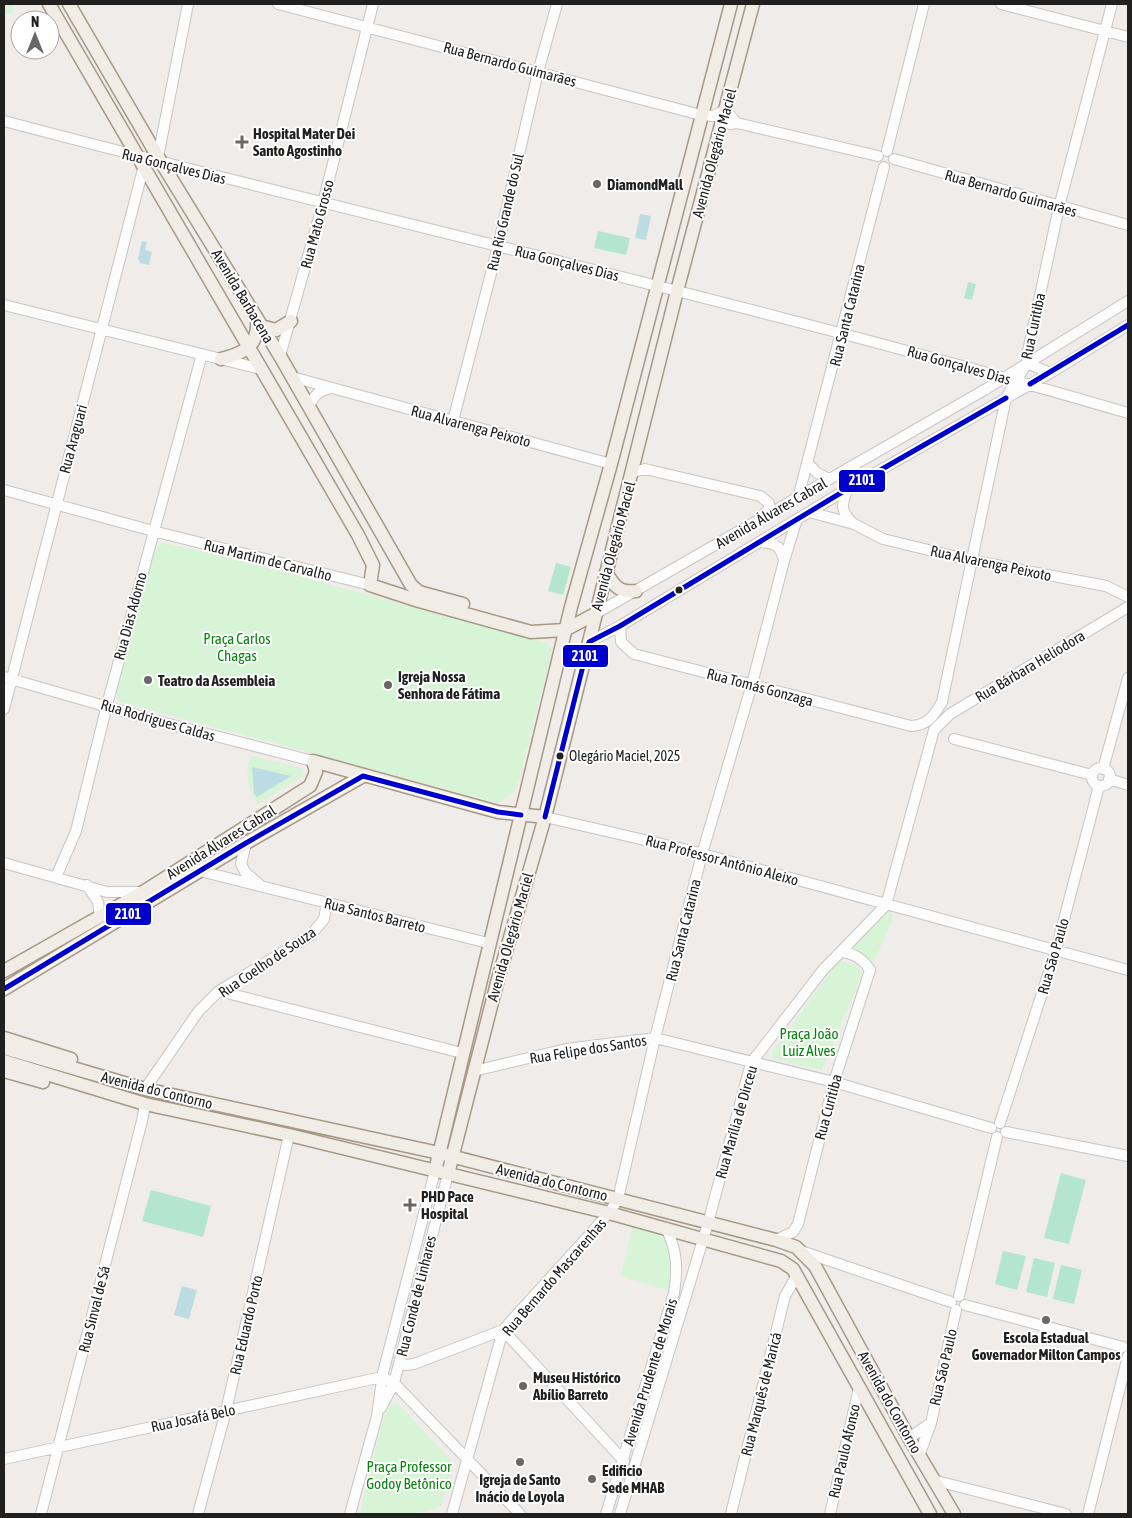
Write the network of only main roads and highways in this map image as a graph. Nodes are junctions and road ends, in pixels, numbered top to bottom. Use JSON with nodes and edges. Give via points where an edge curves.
{"nodes":[{"id":1,"x":49,"y":4,"type":"edge"},
{"id":2,"x":69,"y":4,"type":"edge"},
{"id":3,"x":731,"y":4,"type":"edge"},
{"id":4,"x":753,"y":4,"type":"edge"},
{"id":5,"x":160,"y":160,"type":"junction"},
{"id":6,"x":143,"y":168,"type":"junction"},
{"id":7,"x":291,"y":321,"type":"road end"},
{"id":8,"x":259,"y":322,"type":"junction"},
{"id":9,"x":248,"y":348,"type":"junction"},
{"id":10,"x":221,"y":359,"type":"road end"},
{"id":11,"x":309,"y":408,"type":"junction"},
{"id":12,"x":290,"y":419,"type":"junction"},
{"id":13,"x":333,"y":449,"type":"junction"},
{"id":14,"x":314,"y":459,"type":"junction"},
{"id":15,"x":374,"y":520,"type":"junction"},
{"id":16,"x":355,"y":530,"type":"junction"},
{"id":17,"x":606,"y":572,"type":"junction"},
{"id":18,"x":370,"y":586,"type":"joint"},
{"id":19,"x":636,"y":591,"type":"road end"},
{"id":20,"x":595,"y":614,"type":"junction"},
{"id":21,"x":565,"y":630,"type":"junction"},
{"id":22,"x":531,"y":632,"type":"junction"},
{"id":23,"x":314,"y":761,"type":"joint"},
{"id":24,"x":363,"y":776,"type":"junction"},
{"id":25,"x":521,"y":814,"type":"junction"},
{"id":26,"x":545,"y":817,"type":"junction"},
{"id":27,"x":100,"y":917,"type":"junction"},
{"id":28,"x":488,"y":943,"type":"junction"},
{"id":29,"x":40,"y":967,"type":"junction"},
{"id":30,"x":4,"y":971,"type":"edge"},
{"id":31,"x":498,"y":979,"type":"junction"},
{"id":32,"x":4,"y":989,"type":"edge"},
{"id":33,"x":4,"y":1038,"type":"edge"},
{"id":34,"x":4,"y":1048,"type":"edge"},
{"id":35,"x":4,"y":1061,"type":"edge"},
{"id":36,"x":4,"y":1071,"type":"edge"},
{"id":37,"x":145,"y":1089,"type":"junction"},
{"id":38,"x":145,"y":1104,"type":"junction"},
{"id":39,"x":439,"y":1153,"type":"junction"},
{"id":40,"x":452,"y":1157,"type":"junction"},
{"id":41,"x":435,"y":1171,"type":"junction"},
{"id":42,"x":448,"y":1174,"type":"junction"},
{"id":43,"x":930,"y":1514,"type":"edge"},
{"id":44,"x":954,"y":1514,"type":"edge"}],
"edges":[{"from":1,"to":6,"type":"main road","name":"Avenida Barbacena"},
{"from":2,"to":5,"type":"main road","name":"Avenida Barbacena"},
{"from":3,"to":21,"type":"main road","name":"Avenida Olegário Maciel"},
{"from":4,"to":17,"type":"main road","name":"Avenida Olegário Maciel"},
{"from":5,"to":6,"type":"main road"},
{"from":5,"to":8,"type":"main road","name":"Avenida Barbacena"},
{"from":6,"to":9,"type":"main road","name":"Avenida Barbacena"},
{"from":7,"to":8,"type":"main road","via":[[276,330]]},
{"from":8,"to":9,"type":"main road","via":[[257,338]]},
{"from":8,"to":11,"type":"main road","name":"Avenida Barbacena"},
{"from":9,"to":10,"type":"main road"},
{"from":9,"to":12,"type":"main road","name":"Avenida Barbacena"},
{"from":11,"to":12,"type":"main road"},
{"from":11,"to":13,"type":"main road","name":"Avenida Barbacena"},
{"from":12,"to":14,"type":"main road","name":"Avenida Barbacena"},
{"from":13,"to":14,"type":"main road","via":[[322,451]]},
{"from":13,"to":15,"type":"main road","name":"Avenida Barbacena"},
{"from":14,"to":16,"type":"main road","name":"Avenida Barbacena"},
{"from":15,"to":16,"type":"main road"},
{"from":15,"to":22,"type":"main road","name":"Avenida Barbacena","via":[[414,590],[517,619]]},
{"from":16,"to":18,"type":"main road","name":"Avenida Barbacena","via":[[373,565]]},
{"from":17,"to":19,"type":"main road","via":[[614,586],[625,592]]},
{"from":17,"to":20,"type":"main road","name":"Avenida Olegário Maciel"},
{"from":18,"to":22,"type":"main road","name":"Rua Martim de Carvalho"},
{"from":20,"to":21,"type":"main road","name":"Avenida Álvares Cabral"},
{"from":20,"to":26,"type":"main road","name":"Avenida Olegário Maciel"},
{"from":21,"to":22,"type":"main road","name":"Rua Martim de Carvalho"},
{"from":21,"to":25,"type":"main road","name":"Avenida Olegário Maciel"},
{"from":23,"to":24,"type":"main road","name":"Rua Professor Antônio Aleixo"},
{"from":23,"to":27,"type":"main road","name":"Avenida Álvares Cabral","via":[[316,772],[310,786]]},
{"from":24,"to":25,"type":"main road","name":"Rua Professor Antônio Aleixo","via":[[498,812]]},
{"from":24,"to":29,"type":"main road","name":"Avenida Álvares Cabral"},
{"from":25,"to":26,"type":"main road","name":"Rua Professor Antônio Aleixo"},
{"from":25,"to":28,"type":"main road","name":"Avenida Olegário Maciel"},
{"from":26,"to":31,"type":"main road","name":"Avenida Olegário Maciel"},
{"from":27,"to":29,"type":"main road","via":[[87,932],[47,956]]},
{"from":27,"to":30,"type":"main road","name":"Avenida Álvares Cabral"},
{"from":28,"to":31,"type":"main road","via":[[496,949]]},
{"from":28,"to":39,"type":"main road","name":"Avenida Olegário Maciel"},
{"from":29,"to":32,"type":"main road","name":"Avenida Álvares Cabral"},
{"from":31,"to":40,"type":"main road","name":"Avenida Olegário Maciel"},
{"from":33,"to":37,"type":"main road","via":[[86,1063]]},
{"from":34,"to":37,"type":"main road","name":"Avenida do Contorno"},
{"from":35,"to":38,"type":"main road","name":"Avenida do Contorno"},
{"from":36,"to":38,"type":"main road","via":[[115,1101]]},
{"from":37,"to":39,"type":"main road","name":"Avenida do Contorno"},
{"from":38,"to":41,"type":"main road","name":"Avenida do Contorno"},
{"from":39,"to":40,"type":"main road","name":"Avenida do Contorno"},
{"from":39,"to":41,"type":"main road","name":"Avenida Olegário Maciel"},
{"from":40,"to":42,"type":"main road","name":"Avenida Olegário Maciel"},
{"from":40,"to":44,"type":"main road","name":"Avenida do Contorno","via":[[776,1240],[800,1251],[815,1266]]},
{"from":41,"to":42,"type":"main road","name":"Avenida do Contorno"},
{"from":42,"to":43,"type":"main road","name":"Avenida do Contorno","via":[[704,1238],[781,1261],[793,1269]]}]}
